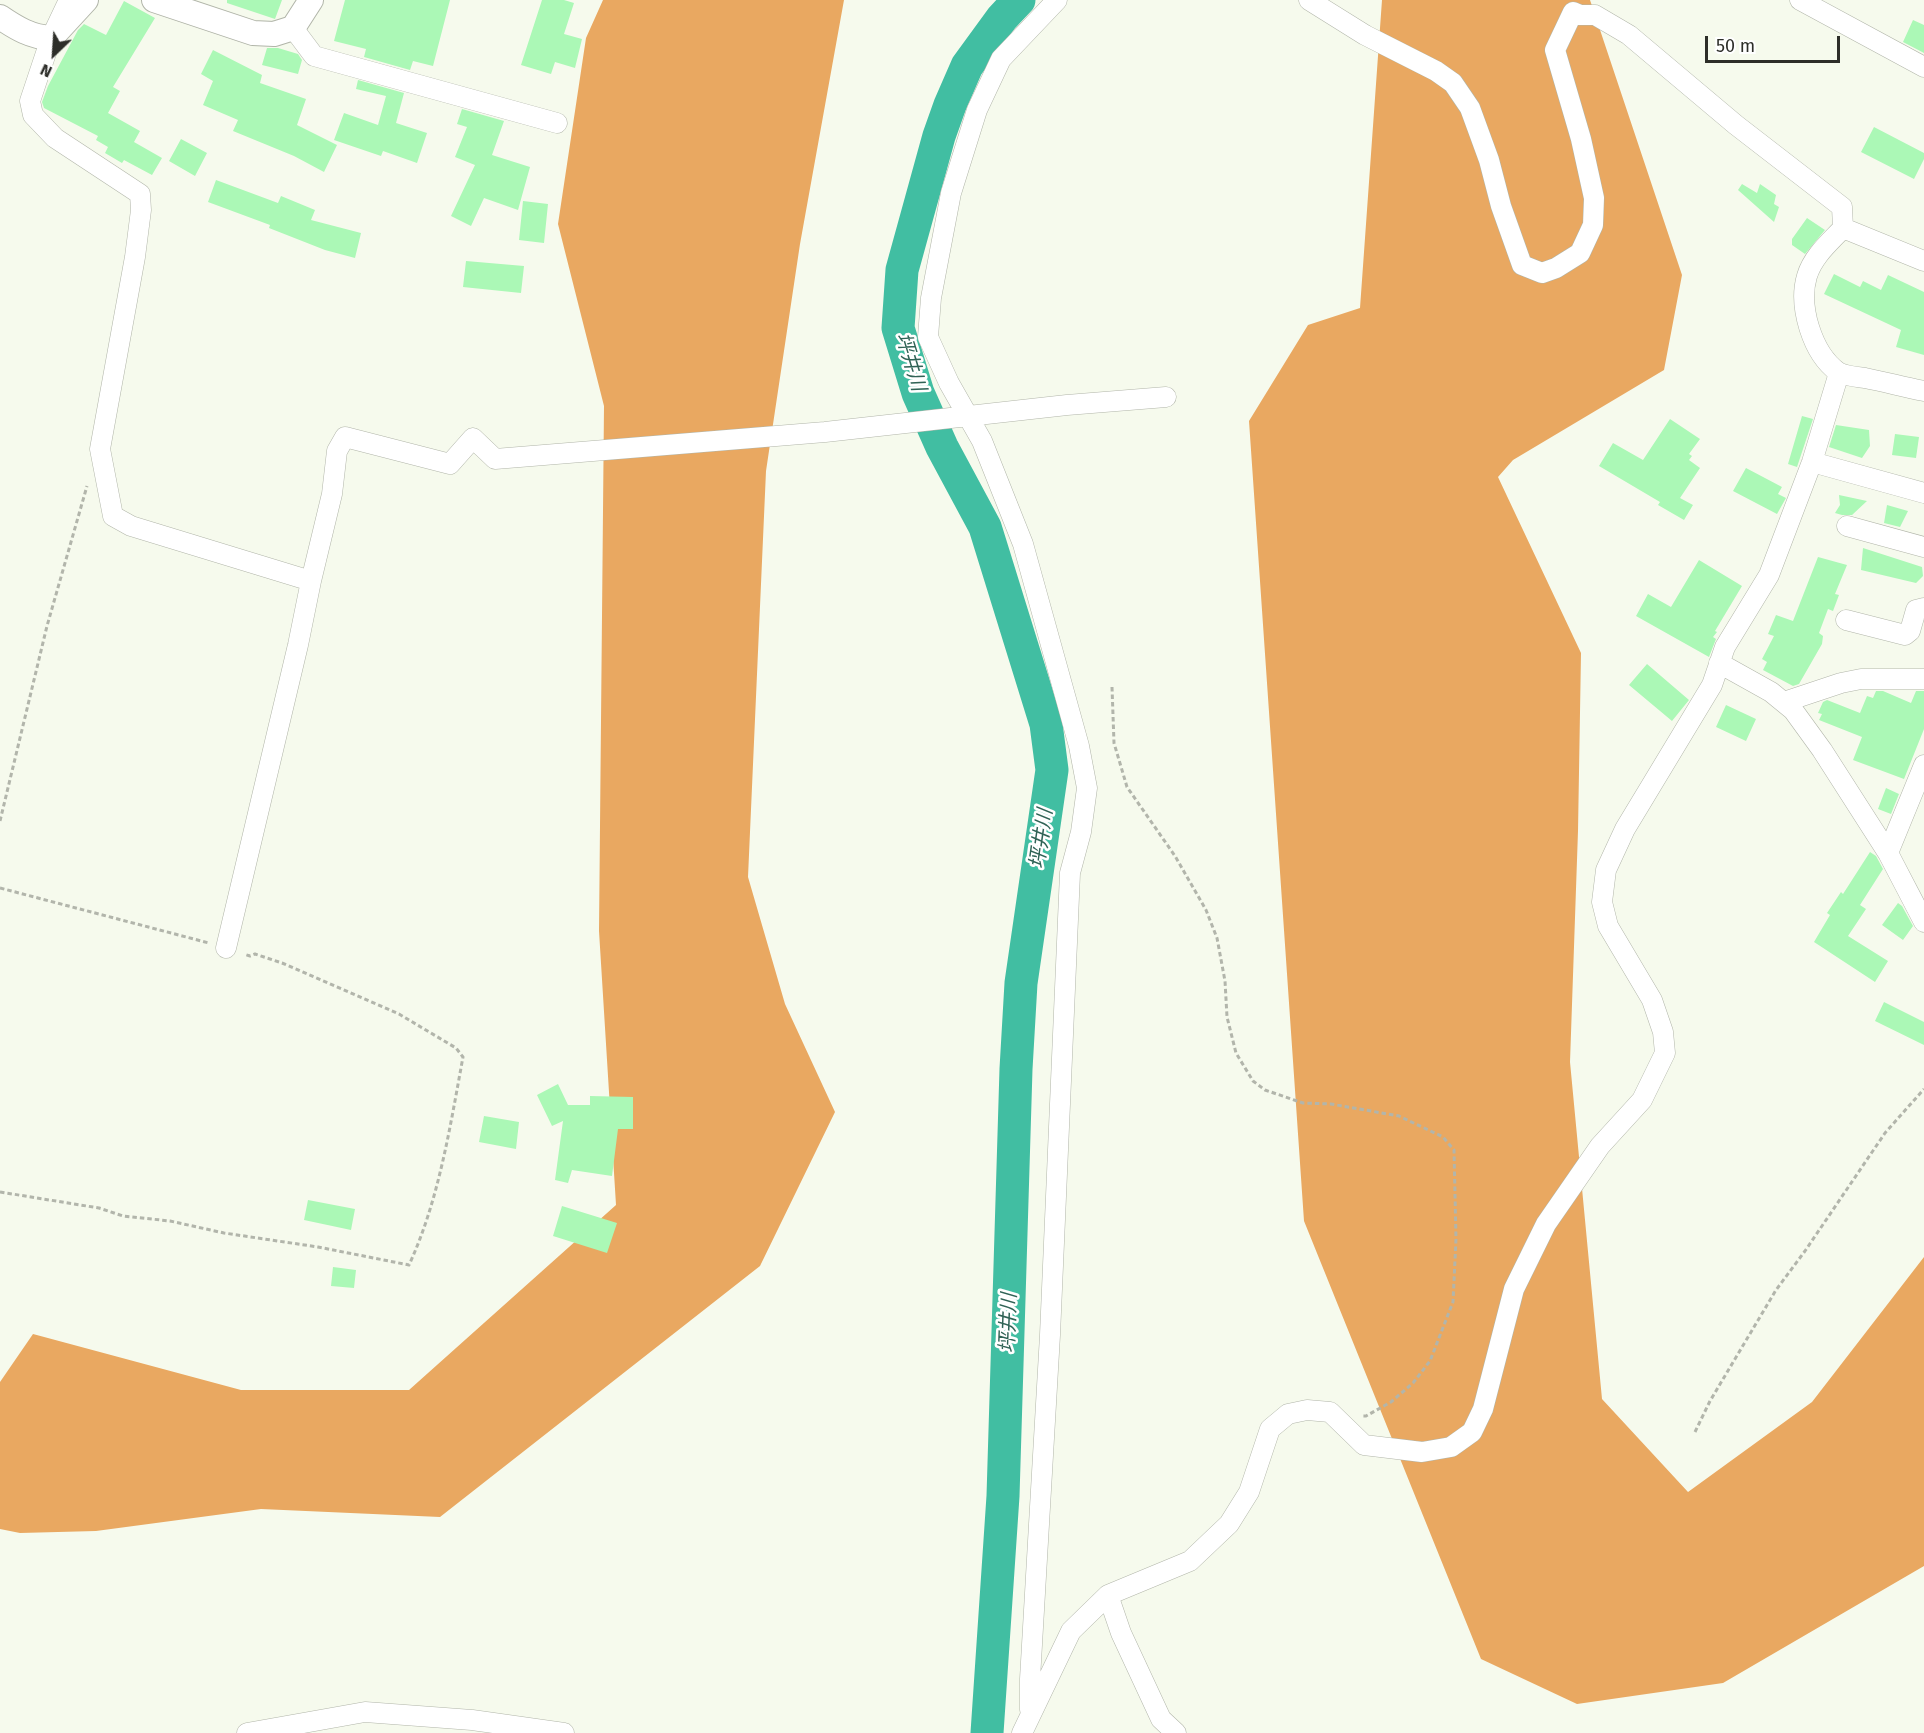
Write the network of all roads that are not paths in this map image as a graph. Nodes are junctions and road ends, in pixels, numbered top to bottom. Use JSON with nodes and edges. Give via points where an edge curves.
{"nodes":[{"id":1,"x":69,"y":0,"type":"edge"},
{"id":2,"x":86,"y":0,"type":"edge"},
{"id":3,"x":154,"y":0,"type":"edge"},
{"id":4,"x":311,"y":0,"type":"edge"},
{"id":5,"x":1057,"y":0,"type":"edge"},
{"id":6,"x":1309,"y":0,"type":"edge"},
{"id":7,"x":1800,"y":0,"type":"edge"},
{"id":8,"x":198,"y":7,"type":"edge"},
{"id":9,"x":0,"y":17,"type":"edge"},
{"id":10,"x":293,"y":28,"type":"junction"},
{"id":11,"x":51,"y":38,"type":"junction"},
{"id":12,"x":1924,"y":67,"type":"edge"},
{"id":13,"x":556,"y":123,"type":"dead end"},
{"id":14,"x":1843,"y":228,"type":"junction"},
{"id":15,"x":1924,"y":261,"type":"edge"},
{"id":16,"x":1839,"y":373,"type":"junction"},
{"id":17,"x":1924,"y":391,"type":"edge"},
{"id":18,"x":1166,"y":397,"type":"dead end"},
{"id":19,"x":959,"y":417,"type":"junction"},
{"id":20,"x":1812,"y":462,"type":"junction"},
{"id":21,"x":1924,"y":493,"type":"edge"},
{"id":22,"x":1847,"y":526,"type":"dead end"},
{"id":23,"x":1924,"y":548,"type":"edge"},
{"id":24,"x":311,"y":581,"type":"junction"},
{"id":25,"x":1924,"y":608,"type":"edge"},
{"id":26,"x":1846,"y":620,"type":"dead end"},
{"id":27,"x":1719,"y":663,"type":"junction"},
{"id":28,"x":1924,"y":679,"type":"edge"},
{"id":29,"x":1784,"y":702,"type":"junction"},
{"id":30,"x":1924,"y":765,"type":"edge"},
{"id":31,"x":1888,"y":853,"type":"junction"},
{"id":32,"x":1922,"y":908,"type":"edge"},
{"id":33,"x":226,"y":948,"type":"road end"},
{"id":34,"x":1108,"y":1595,"type":"junction"},
{"id":35,"x":1026,"y":1724,"type":"edge"},
{"id":36,"x":247,"y":1733,"type":"edge"},
{"id":37,"x":564,"y":1733,"type":"edge"},
{"id":38,"x":1176,"y":1733,"type":"edge"}],
"edges":[{"from":1,"to":11,"type":"street"},
{"from":2,"to":11,"type":"street"},
{"from":3,"to":8,"type":"street"},
{"from":4,"to":10,"type":"street"},
{"from":5,"to":19,"type":"street","via":[[1001,59],[977,110],[951,193],[927,337],[949,383]]},
{"from":6,"to":14,"type":"street","via":[[1453,83],[1470,108],[1522,265],[1542,273],[1556,268],[1580,253],[1593,225],[1594,198],[1555,50],[1573,12],[1595,15],[1629,34],[1736,125],[1842,207]]},
{"from":7,"to":12,"type":"street"},
{"from":8,"to":10,"type":"street","via":[[253,33],[274,34]]},
{"from":9,"to":11,"type":"street","via":[[37,37]]},
{"from":10,"to":13,"type":"street","via":[[314,56]]},
{"from":11,"to":24,"type":"street","via":[[30,101],[33,115],[54,138],[140,194],[135,257],[100,448],[113,516],[131,526]]},
{"from":14,"to":15,"type":"street"},
{"from":14,"to":16,"type":"street","via":[[1816,257],[1804,294],[1815,344]]},
{"from":16,"to":17,"type":"street"},
{"from":16,"to":20,"type":"street"},
{"from":18,"to":19,"type":"street"},
{"from":19,"to":24,"type":"street","via":[[495,459],[473,438],[450,464],[345,437],[337,451],[332,494]]},
{"from":19,"to":35,"type":"street","via":[[982,441],[1023,544],[1087,788],[1071,873],[1050,1335]]},
{"from":20,"to":21,"type":"street"},
{"from":20,"to":27,"type":"street","via":[[1769,575]]},
{"from":22,"to":23,"type":"street"},
{"from":24,"to":33,"type":"street"},
{"from":25,"to":26,"type":"street","via":[[1916,610],[1905,635]]},
{"from":27,"to":29,"type":"street"},
{"from":27,"to":34,"type":"street","via":[[1712,684],[1625,829],[1606,870],[1602,902],[1608,926],[1652,1000],[1663,1032],[1665,1053],[1642,1101],[1600,1146],[1546,1224],[1514,1289],[1483,1409],[1472,1432],[1451,1447],[1422,1452],[1364,1445],[1330,1412],[1307,1410],[1288,1414],[1270,1429],[1249,1491],[1229,1524],[1190,1561]]},
{"from":28,"to":29,"type":"street","via":[[1861,679]]},
{"from":29,"to":31,"type":"street","via":[[1822,750]]},
{"from":30,"to":31,"type":"street"},
{"from":31,"to":32,"type":"street"},
{"from":34,"to":35,"type":"street","via":[[1071,1631]]},
{"from":34,"to":38,"type":"street","via":[[1161,1719]]},
{"from":36,"to":37,"type":"street","via":[[365,1712],[472,1720]]}]}
